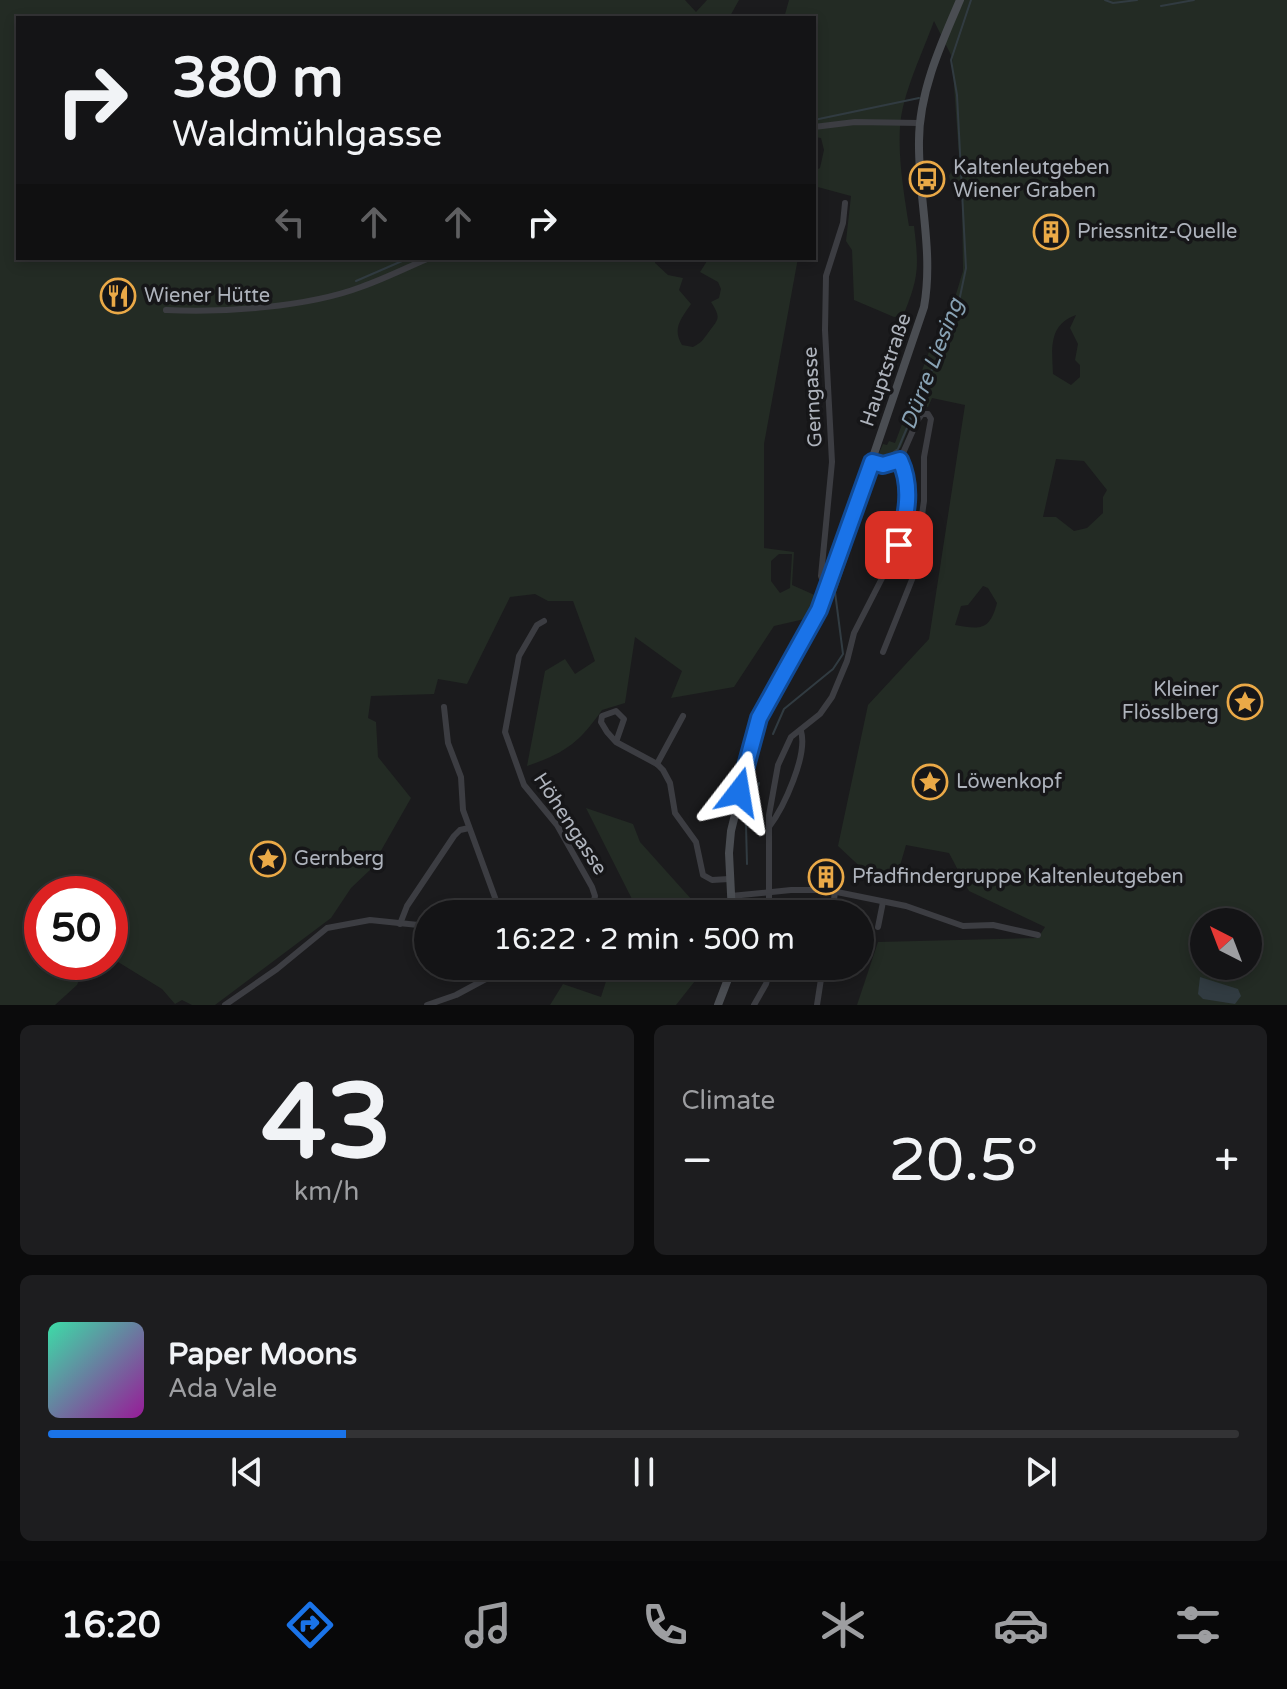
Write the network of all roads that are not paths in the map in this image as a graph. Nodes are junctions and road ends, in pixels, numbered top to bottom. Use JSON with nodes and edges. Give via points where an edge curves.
{"nodes":[{"id":1,"x":960,"y":0,"type":"edge"},
{"id":2,"x":920,"y":123,"type":"junction"},
{"id":3,"x":816,"y":127,"type":"edge"},
{"id":4,"x":845,"y":203,"type":"dead end"},
{"id":5,"x":424,"y":260,"type":"edge"},
{"id":6,"x":166,"y":310,"type":"dead end"},
{"id":7,"x":900,"y":460,"type":"junction"},
{"id":8,"x":877,"y":463,"type":"junction"},
{"id":9,"x":830,"y":586,"type":"junction"},
{"id":10,"x":544,"y":621,"type":"dead end"},
{"id":11,"x":883,"y":652,"type":"dead end"},
{"id":12,"x":444,"y":707,"type":"dead end"},
{"id":13,"x":683,"y":716,"type":"dead end"},
{"id":14,"x":801,"y":731,"type":"junction"},
{"id":15,"x":616,"y":742,"type":"junction"},
{"id":16,"x":657,"y":764,"type":"junction"},
{"id":17,"x":769,"y":827,"type":"junction"},
{"id":18,"x":469,"y":828,"type":"junction"},
{"id":19,"x":729,"y":879,"type":"junction"},
{"id":20,"x":768,"y":891,"type":"junction"},
{"id":21,"x":835,"y":892,"type":"junction"},
{"id":22,"x":731,"y":896,"type":"junction"},
{"id":23,"x":496,"y":900,"type":"edge"},
{"id":24,"x":595,"y":900,"type":"edge"},
{"id":25,"x":731,"y":900,"type":"edge"},
{"id":26,"x":768,"y":900,"type":"edge"},
{"id":27,"x":834,"y":900,"type":"edge"},
{"id":28,"x":883,"y":902,"type":"junction"},
{"id":29,"x":400,"y":924,"type":"junction"},
{"id":30,"x":414,"y":925,"type":"edge"},
{"id":31,"x":878,"y":927,"type":"dead end"},
{"id":32,"x":1038,"y":935,"type":"dead end"},
{"id":33,"x":484,"y":980,"type":"edge"},
{"id":34,"x":728,"y":980,"type":"edge"},
{"id":35,"x":768,"y":980,"type":"edge"},
{"id":36,"x":821,"y":980,"type":"edge"},
{"id":37,"x":225,"y":1005,"type":"edge"},
{"id":38,"x":427,"y":1005,"type":"edge"},
{"id":39,"x":718,"y":1005,"type":"edge"},
{"id":40,"x":754,"y":1005,"type":"edge"},
{"id":41,"x":817,"y":1005,"type":"edge"}],
"edges":[{"from":1,"to":2,"type":"main road","name":"Hauptstraße","via":[[935,62]]},
{"from":2,"to":3,"type":"street"},
{"from":2,"to":8,"type":"main road","name":"Hauptstraße","via":[[928,286]]},
{"from":4,"to":9,"type":"street","name":"Gerngasse","via":[[826,276],[832,462],[821,576]]},
{"from":5,"to":6,"type":"street","via":[[326,296],[247,310]]},
{"from":7,"to":8,"type":"street"},
{"from":7,"to":11,"type":"street","via":[[917,421],[928,414],[913,577]]},
{"from":7,"to":14,"type":"street","via":[[908,490],[899,545],[854,633],[832,697]]},
{"from":8,"to":9,"type":"main road","name":"Hauptstraße"},
{"from":9,"to":19,"type":"main road","name":"Hauptstraße","via":[[759,718],[731,831]]},
{"from":10,"to":24,"type":"street","name":"Höhengasse","via":[[519,656],[505,732],[524,785],[557,825]]},
{"from":12,"to":18,"type":"street"},
{"from":13,"to":16,"type":"street"},
{"from":14,"to":17,"type":"street","via":[[804,741],[787,796]]},
{"from":14,"to":17,"type":"street","via":[[791,737],[778,765]]},
{"from":15,"to":15,"type":"street","via":[[624,719],[616,711],[602,716],[601,722]]},
{"from":15,"to":16,"type":"street"},
{"from":16,"to":19,"type":"street","via":[[670,783],[677,817],[695,838],[702,873],[710,880]]},
{"from":17,"to":20,"type":"street"},
{"from":18,"to":23,"type":"street"},
{"from":18,"to":29,"type":"street","via":[[455,834]]},
{"from":19,"to":22,"type":"main road","name":"Hauptstraße"},
{"from":20,"to":21,"type":"street"},
{"from":20,"to":22,"type":"street"},
{"from":20,"to":26,"type":"street"},
{"from":21,"to":27,"type":"street"},
{"from":21,"to":28,"type":"street"},
{"from":22,"to":25,"type":"main road","name":"Hauptstraße"},
{"from":28,"to":31,"type":"street"},
{"from":28,"to":32,"type":"street","via":[[963,926],[993,925]]},
{"from":29,"to":30,"type":"street"},
{"from":29,"to":37,"type":"street","via":[[370,920],[327,928]]},
{"from":33,"to":38,"type":"street"},
{"from":34,"to":39,"type":"main road"},
{"from":35,"to":40,"type":"street"},
{"from":36,"to":41,"type":"street"}]}
